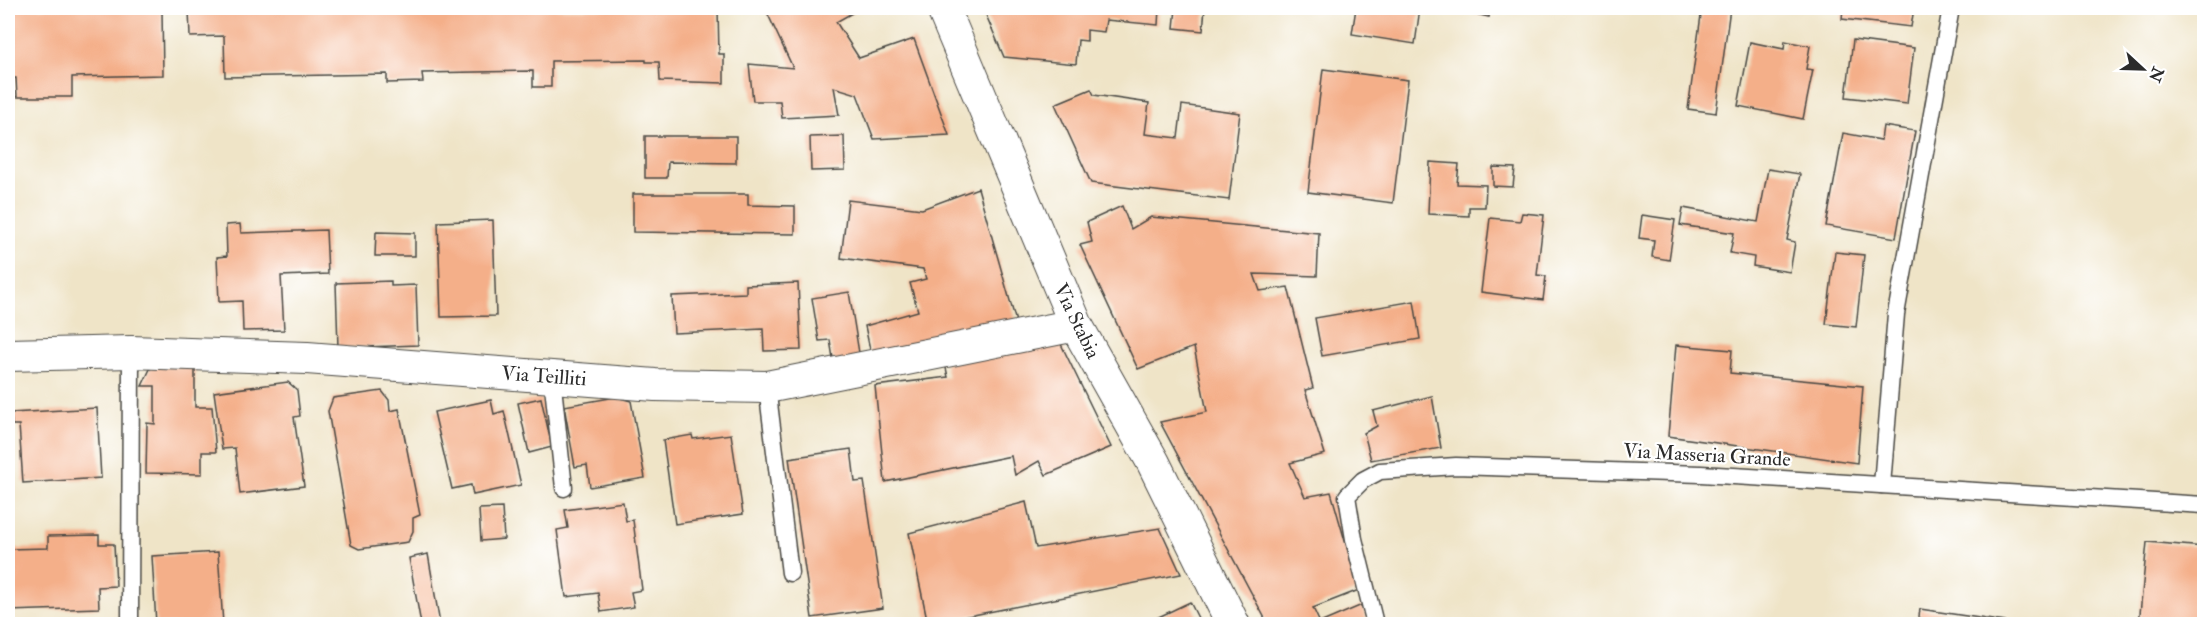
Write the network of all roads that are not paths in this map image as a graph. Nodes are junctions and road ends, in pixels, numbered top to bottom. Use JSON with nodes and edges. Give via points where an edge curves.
{"nodes":[{"id":1,"x":943,"y":8,"type":"edge"},
{"id":2,"x":1951,"y":8,"type":"edge"},
{"id":3,"x":1076,"y":325,"type":"junction"},
{"id":4,"x":131,"y":352,"type":"junction"},
{"id":5,"x":8,"y":355,"type":"edge"},
{"id":6,"x":552,"y":377,"type":"junction"},
{"id":7,"x":767,"y":387,"type":"junction"},
{"id":8,"x":1882,"y":485,"type":"junction"},
{"id":9,"x":564,"y":488,"type":"dead end"},
{"id":10,"x":2205,"y":505,"type":"edge"},
{"id":11,"x":790,"y":573,"type":"dead end"},
{"id":12,"x":130,"y":624,"type":"edge"},
{"id":13,"x":1233,"y":624,"type":"edge"},
{"id":14,"x":1375,"y":624,"type":"edge"}],
"edges":[{"from":1,"to":3,"type":"main road","name":"Via Stabia"},
{"from":2,"to":8,"type":"lane","via":[[1896,314]]},
{"from":3,"to":7,"type":"street","name":"Via Teilliti"},
{"from":3,"to":13,"type":"main road","name":"Via Stabia","via":[[1153,462]]},
{"from":4,"to":5,"type":"street","name":"Via Teilliti"},
{"from":4,"to":6,"type":"street","name":"Via Teilliti","via":[[307,357]]},
{"from":4,"to":12,"type":"lane"},
{"from":6,"to":7,"type":"street","name":"Via Teilliti","via":[[655,385]]},
{"from":6,"to":9,"type":"lane"},
{"from":7,"to":11,"type":"lane"},
{"from":8,"to":10,"type":"lane","name":"Via Masseria Grande"},
{"from":8,"to":14,"type":"lane","name":"Via Masseria Grande","via":[[1456,466],[1380,471],[1363,480],[1347,496]]}]}
